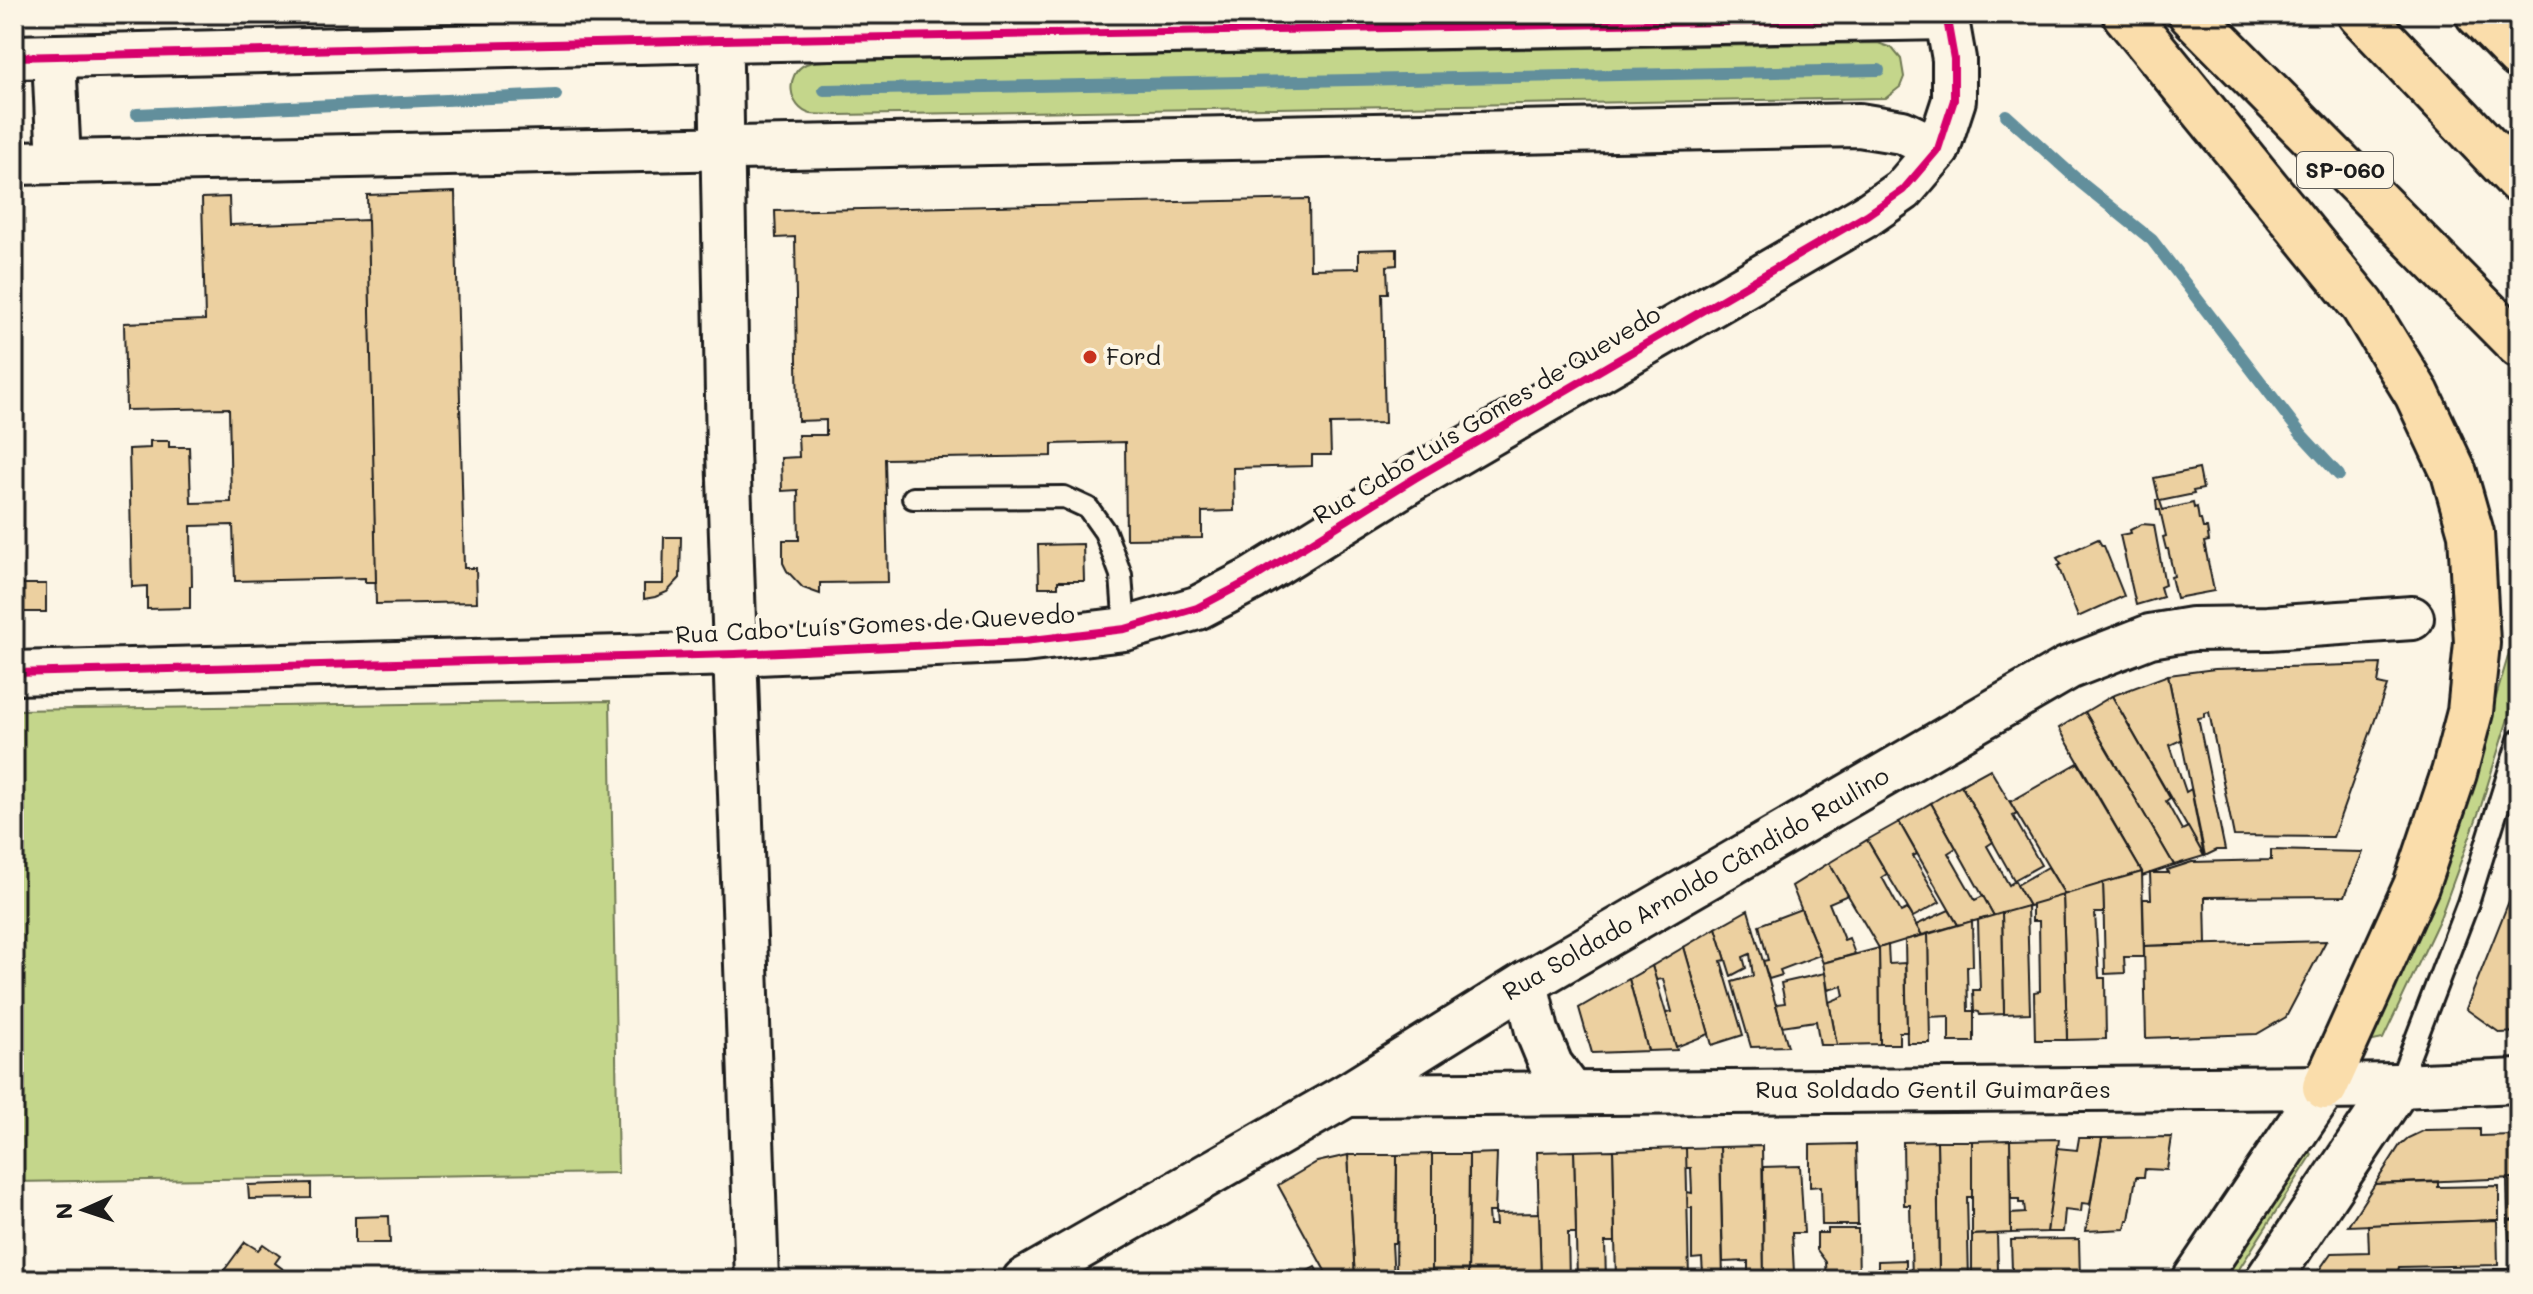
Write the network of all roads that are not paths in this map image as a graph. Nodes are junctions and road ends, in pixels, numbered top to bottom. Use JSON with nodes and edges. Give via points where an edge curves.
{"nodes":[{"id":1,"x":2125,"y":14,"type":"edge"},
{"id":2,"x":2191,"y":14,"type":"edge"},
{"id":3,"x":2360,"y":14,"type":"edge"},
{"id":4,"x":2478,"y":14,"type":"edge"},
{"id":5,"x":1947,"y":16,"type":"edge"},
{"id":6,"x":720,"y":27,"type":"edge"},
{"id":7,"x":2519,"y":56,"type":"edge"},
{"id":8,"x":34,"y":57,"type":"edge"},
{"id":9,"x":723,"y":148,"type":"junction"},
{"id":10,"x":1938,"y":149,"type":"junction"},
{"id":11,"x":59,"y":162,"type":"junction"},
{"id":12,"x":14,"y":163,"type":"edge"},
{"id":13,"x":2519,"y":181,"type":"edge"},
{"id":14,"x":2512,"y":346,"type":"edge"},
{"id":15,"x":913,"y":498,"type":"dead end"},
{"id":16,"x":2412,"y":618,"type":"dead end"},
{"id":17,"x":1125,"y":629,"type":"junction"},
{"id":18,"x":735,"y":654,"type":"junction"},
{"id":19,"x":14,"y":673,"type":"edge"},
{"id":20,"x":2519,"y":740,"type":"edge"},
{"id":21,"x":1526,"y":983,"type":"junction"},
{"id":22,"x":2519,"y":1081,"type":"edge"},
{"id":23,"x":2398,"y":1086,"type":"junction"},
{"id":24,"x":2325,"y":1087,"type":"junction"},
{"id":25,"x":1572,"y":1093,"type":"junction"},
{"id":26,"x":1347,"y":1095,"type":"junction"},
{"id":27,"x":757,"y":1280,"type":"edge"},
{"id":28,"x":1024,"y":1280,"type":"edge"},
{"id":29,"x":2195,"y":1280,"type":"edge"},
{"id":30,"x":2268,"y":1280,"type":"edge"}],
"edges":[{"from":1,"to":24,"type":"highway","via":[[2363,306],[2417,394],[2454,473],[2471,533],[2477,643],[2470,712],[2454,773],[2416,886]]},
{"from":2,"to":14,"type":"highway","number":"SP-060"},
{"from":3,"to":13,"type":"highway"},
{"from":4,"to":7,"type":"highway"},
{"from":5,"to":6,"type":"street"},
{"from":5,"to":10,"type":"street","via":[[1954,100]]},
{"from":6,"to":8,"type":"street"},
{"from":6,"to":9,"type":"street"},
{"from":8,"to":11,"type":"street"},
{"from":9,"to":10,"type":"street","via":[[1859,125],[1902,132]]},
{"from":9,"to":11,"type":"street"},
{"from":9,"to":18,"type":"street"},
{"from":10,"to":17,"type":"street","name":"Rua Cabo Luís Gomes de Quevedo","via":[[1903,190],[1867,215],[1252,579],[1197,608]]},
{"from":11,"to":12,"type":"street"},
{"from":15,"to":17,"type":"lane","via":[[1064,497],[1088,508],[1105,532],[1121,575]]},
{"from":16,"to":21,"type":"street","name":"Rua Soldado Arnoldo Cândido Raulino","via":[[2192,629],[2150,636],[2068,668]]},
{"from":17,"to":18,"type":"street","name":"Rua Cabo Luís Gomes de Quevedo","via":[[1024,641]]},
{"from":18,"to":19,"type":"street","name":"Rua Cabo Luís Gomes de Quevedo"},
{"from":18,"to":27,"type":"street"},
{"from":20,"to":23,"type":"lane","via":[[2468,903]]},
{"from":21,"to":25,"type":"street","via":[[1551,1065]]},
{"from":21,"to":26,"type":"street","name":"Rua Soldado Arnoldo Cândido Raulino"},
{"from":22,"to":23,"type":"street","name":"Rua Soldado Gentil Guimarães"},
{"from":23,"to":24,"type":"main road","name":"Rua Soldado Gentil Guimarães"},
{"from":23,"to":30,"type":"main road"},
{"from":24,"to":25,"type":"street","name":"Rua Soldado Gentil Guimarães"},
{"from":24,"to":29,"type":"main road"},
{"from":25,"to":26,"type":"street","name":"Rua Soldado Gentil Guimarães"},
{"from":26,"to":28,"type":"street","name":"Rua Soldado Arnoldo Cândido Raulino"}]}
